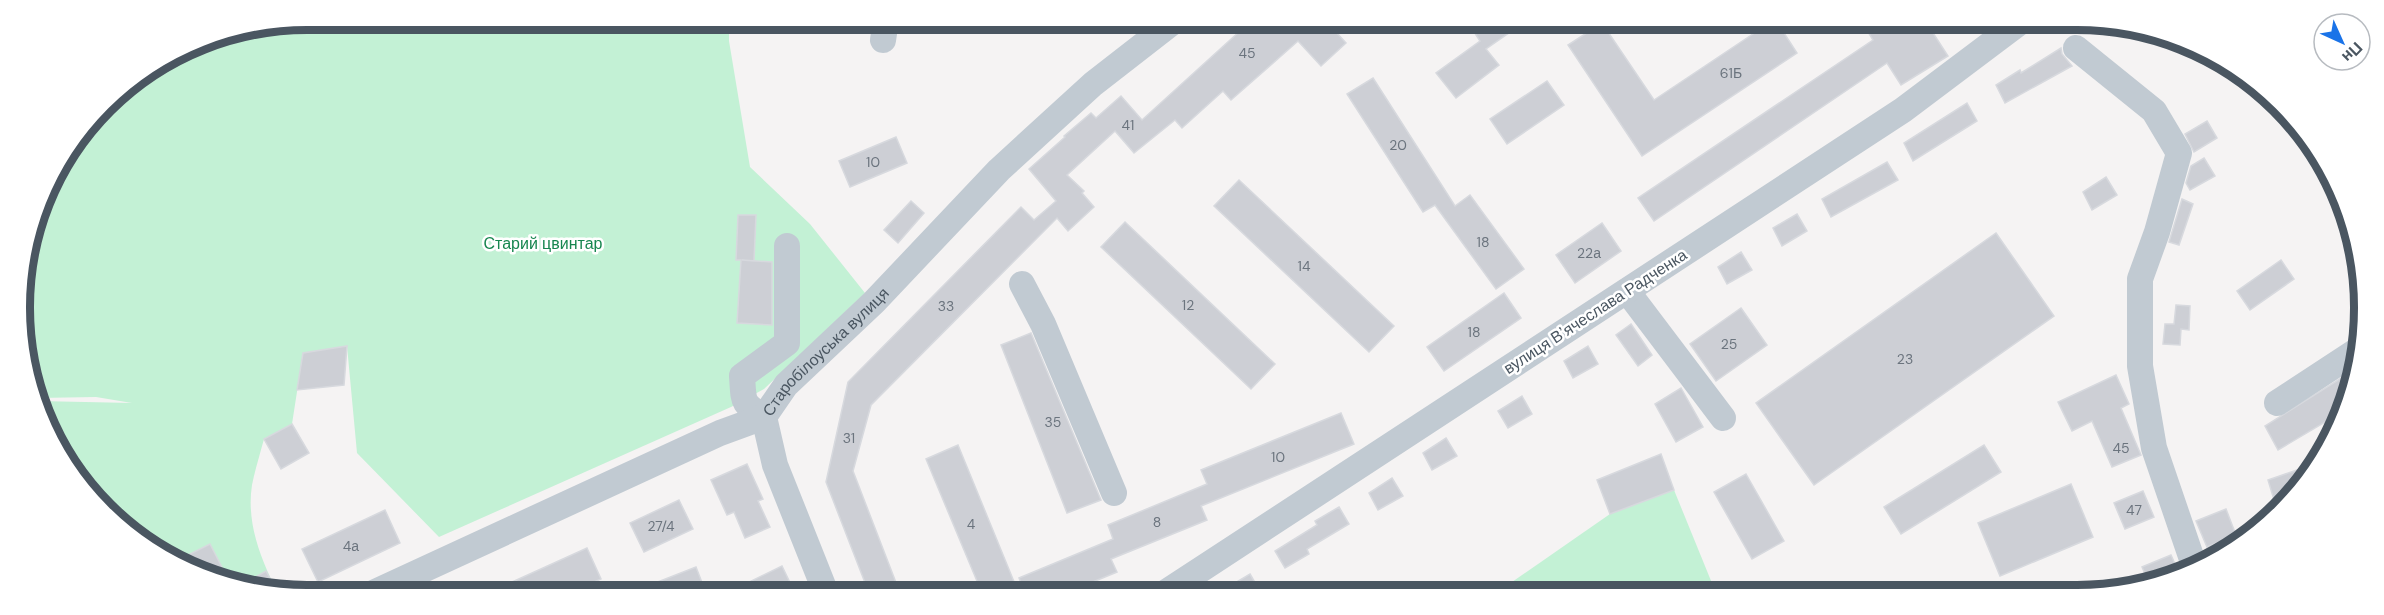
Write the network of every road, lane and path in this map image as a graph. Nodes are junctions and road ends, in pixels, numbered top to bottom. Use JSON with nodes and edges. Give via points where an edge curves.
{"nodes":[{"id":1,"x":1162,"y":30,"type":"edge"},
{"id":2,"x":2009,"y":30,"type":"edge"},
{"id":3,"x":2076,"y":48,"type":"dead end"},
{"id":4,"x":787,"y":246,"type":"dead end"},
{"id":5,"x":1022,"y":284,"type":"dead end"},
{"id":6,"x":1627,"y":291,"type":"junction"},
{"id":7,"x":2350,"y":355,"type":"edge"},
{"id":8,"x":2277,"y":402,"type":"dead end"},
{"id":9,"x":764,"y":417,"type":"junction"},
{"id":10,"x":1724,"y":418,"type":"dead end"},
{"id":11,"x":1114,"y":493,"type":"dead end"},
{"id":12,"x":2192,"y":559,"type":"edge"},
{"id":13,"x":390,"y":585,"type":"edge"},
{"id":14,"x":823,"y":585,"type":"edge"},
{"id":15,"x":1177,"y":585,"type":"edge"}],
"edges":[{"from":1,"to":9,"type":"street","name":"Старобілоуська вулиця","via":[[1093,84],[999,170],[874,302],[786,385]]},
{"from":2,"to":6,"type":"street","name":"вулиця Вʼячеслава Радченка","via":[[1903,110]]},
{"from":3,"to":12,"type":"street","via":[[2154,111],[2179,153],[2140,279],[2140,366],[2154,448]]},
{"from":4,"to":9,"type":"street","via":[[787,343],[742,376],[747,406]]},
{"from":5,"to":11,"type":"street","via":[[1043,324]]},
{"from":6,"to":10,"type":"street"},
{"from":6,"to":15,"type":"street","name":"вулиця Вʼячеслава Радченка"},
{"from":7,"to":8,"type":"street"},
{"from":9,"to":13,"type":"street","name":"Старобілоуська вулиця","via":[[720,433]]},
{"from":9,"to":14,"type":"street","via":[[775,465]]}]}
